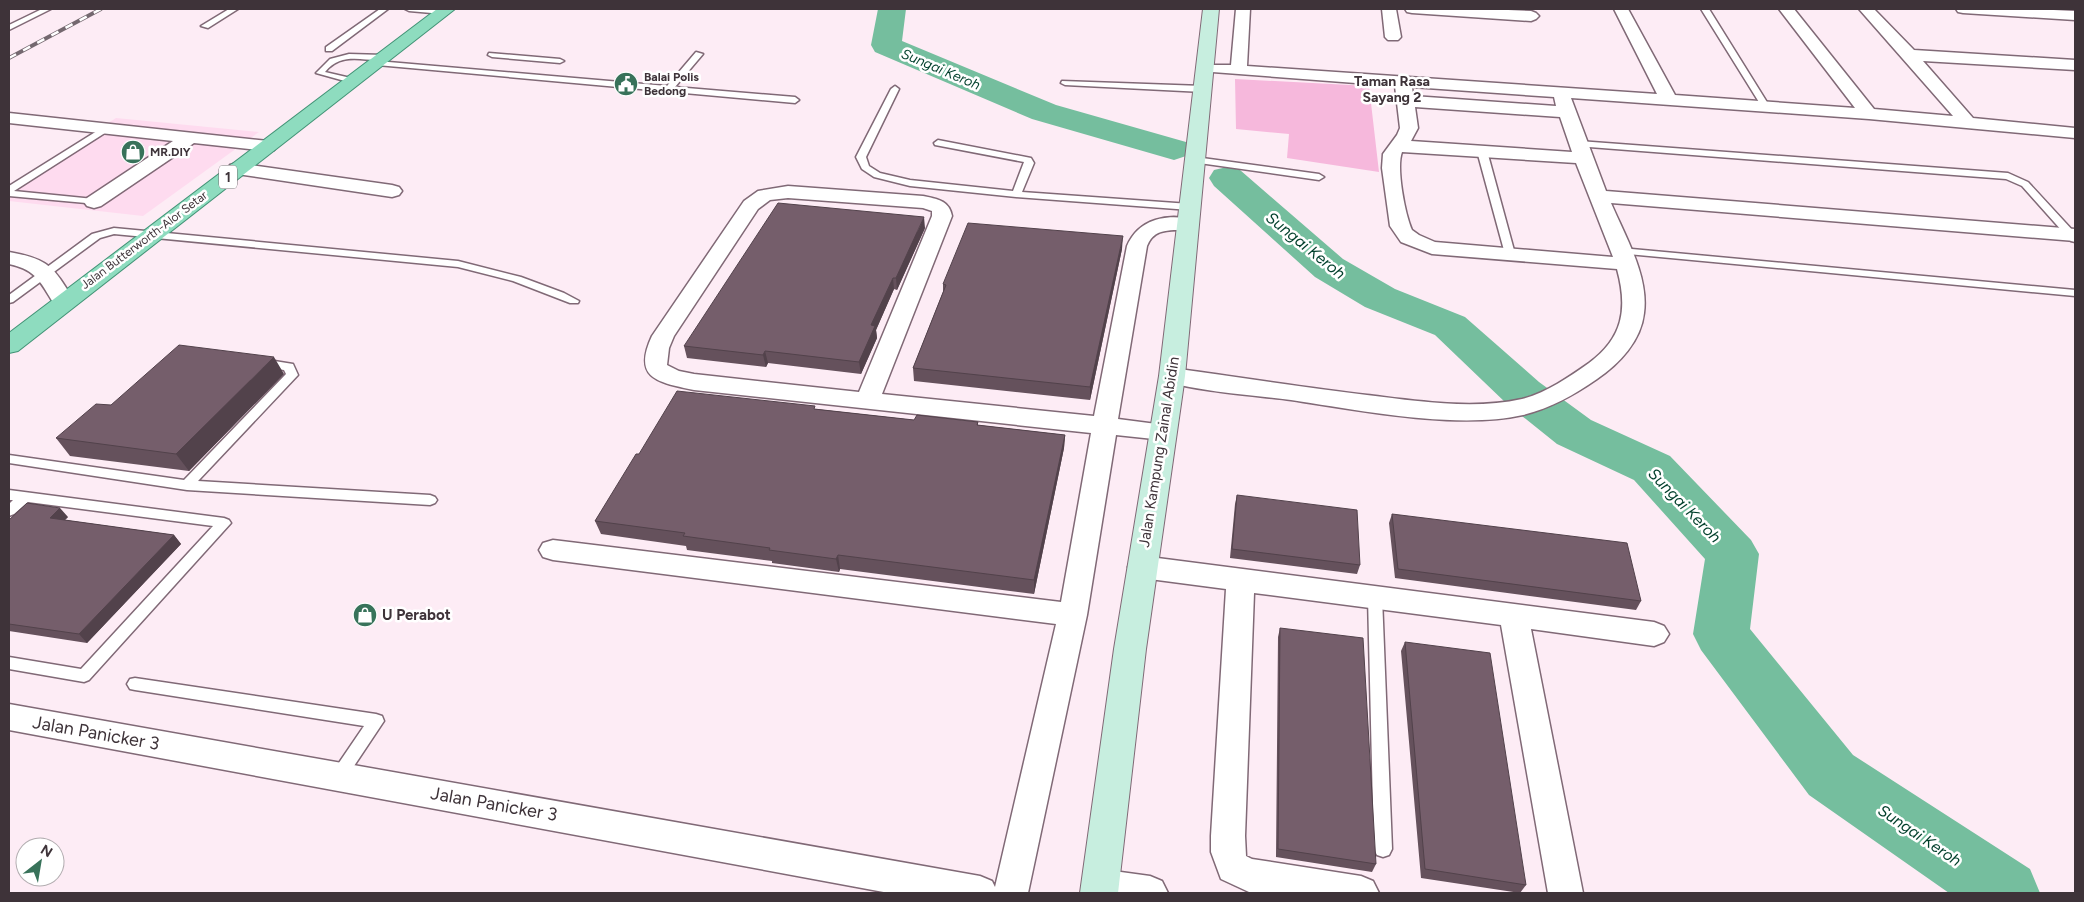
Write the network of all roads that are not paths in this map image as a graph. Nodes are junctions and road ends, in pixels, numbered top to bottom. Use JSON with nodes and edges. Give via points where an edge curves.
{"nodes":[{"id":1,"x":47,"y":9,"type":"edge"},
{"id":2,"x":234,"y":9,"type":"edge"},
{"id":3,"x":384,"y":9,"type":"edge"},
{"id":4,"x":409,"y":9,"type":"edge"},
{"id":5,"x":1211,"y":9,"type":"edge"},
{"id":6,"x":1243,"y":9,"type":"edge"},
{"id":7,"x":1389,"y":9,"type":"edge"},
{"id":8,"x":1412,"y":9,"type":"edge"},
{"id":9,"x":1621,"y":9,"type":"edge"},
{"id":10,"x":1705,"y":9,"type":"edge"},
{"id":11,"x":1786,"y":9,"type":"edge"},
{"id":12,"x":1866,"y":9,"type":"edge"},
{"id":13,"x":1962,"y":9,"type":"edge"},
{"id":14,"x":445,"y":10,"type":"edge"},
{"id":15,"x":1531,"y":16,"type":"dead end"},
{"id":16,"x":2075,"y":16,"type":"edge"},
{"id":17,"x":205,"y":26,"type":"dead end"},
{"id":18,"x":9,"y":28,"type":"edge"},
{"id":19,"x":1394,"y":37,"type":"dead end"},
{"id":20,"x":329,"y":49,"type":"dead end"},
{"id":21,"x":699,"y":54,"type":"dead end"},
{"id":22,"x":492,"y":55,"type":"dead end"},
{"id":23,"x":1909,"y":55,"type":"junction"},
{"id":24,"x":529,"y":58,"type":"junction"},
{"id":25,"x":380,"y":60,"type":"junction"},
{"id":26,"x":560,"y":61,"type":"dead end"},
{"id":27,"x":2075,"y":65,"type":"edge"},
{"id":28,"x":1239,"y":71,"type":"junction"},
{"id":29,"x":510,"y":74,"type":"junction"},
{"id":30,"x":1204,"y":79,"type":"junction"},
{"id":31,"x":352,"y":81,"type":"junction"},
{"id":32,"x":1065,"y":82,"type":"dead end"},
{"id":33,"x":669,"y":89,"type":"junction"},
{"id":34,"x":895,"y":89,"type":"dead end"},
{"id":35,"x":1404,"y":92,"type":"junction"},
{"id":36,"x":795,"y":100,"type":"dead end"},
{"id":37,"x":1669,"y":101,"type":"junction"},
{"id":38,"x":1564,"y":103,"type":"junction"},
{"id":39,"x":1766,"y":107,"type":"junction"},
{"id":40,"x":1869,"y":114,"type":"junction"},
{"id":41,"x":9,"y":118,"type":"edge"},
{"id":42,"x":1967,"y":122,"type":"junction"},
{"id":43,"x":105,"y":129,"type":"junction"},
{"id":44,"x":2075,"y":133,"type":"edge"},
{"id":45,"x":190,"y":138,"type":"junction"},
{"id":46,"x":938,"y":143,"type":"dead end"},
{"id":47,"x":268,"y":146,"type":"junction"},
{"id":48,"x":1397,"y":146,"type":"junction"},
{"id":49,"x":1482,"y":151,"type":"junction"},
{"id":50,"x":1581,"y":151,"type":"junction"},
{"id":51,"x":1195,"y":160,"type":"junction"},
{"id":52,"x":237,"y":169,"type":"junction"},
{"id":53,"x":1319,"y":177,"type":"dead end"},
{"id":54,"x":392,"y":191,"type":"dead end"},
{"id":55,"x":9,"y":192,"type":"edge"},
{"id":56,"x":1016,"y":194,"type":"junction"},
{"id":57,"x":1599,"y":196,"type":"junction"},
{"id":58,"x":94,"y":202,"type":"joint"},
{"id":59,"x":1189,"y":216,"type":"junction"},
{"id":60,"x":152,"y":235,"type":"junction"},
{"id":61,"x":2074,"y":236,"type":"edge"},
{"id":62,"x":1510,"y":254,"type":"junction"},
{"id":63,"x":9,"y":258,"type":"edge"},
{"id":64,"x":1623,"y":258,"type":"junction"},
{"id":65,"x":46,"y":273,"type":"junction"},
{"id":66,"x":2075,"y":293,"type":"edge"},
{"id":67,"x":9,"y":300,"type":"edge"},
{"id":68,"x":574,"y":301,"type":"dead end"},
{"id":69,"x":64,"y":302,"type":"junction"},
{"id":70,"x":9,"y":345,"type":"edge"},
{"id":71,"x":246,"y":362,"type":"edge"},
{"id":72,"x":1172,"y":376,"type":"junction"},
{"id":73,"x":868,"y":399,"type":"junction"},
{"id":74,"x":1105,"y":425,"type":"junction"},
{"id":75,"x":1163,"y":432,"type":"junction"},
{"id":76,"x":9,"y":459,"type":"edge"},
{"id":77,"x":187,"y":485,"type":"junction"},
{"id":78,"x":9,"y":495,"type":"edge"},
{"id":79,"x":25,"y":497,"type":"junction"},
{"id":80,"x":430,"y":500,"type":"dead end"},
{"id":81,"x":9,"y":511,"type":"edge"},
{"id":82,"x":553,"y":550,"type":"dead end"},
{"id":83,"x":1142,"y":567,"type":"junction"},
{"id":84,"x":1241,"y":580,"type":"junction"},
{"id":85,"x":1375,"y":598,"type":"junction"},
{"id":86,"x":1074,"y":616,"type":"junction"},
{"id":87,"x":1514,"y":616,"type":"junction"},
{"id":88,"x":1654,"y":634,"type":"dead end"},
{"id":89,"x":9,"y":664,"type":"edge"},
{"id":90,"x":135,"y":684,"type":"dead end"},
{"id":91,"x":11,"y":720,"type":"edge"},
{"id":92,"x":338,"y":776,"type":"junction"},
{"id":93,"x":1383,"y":850,"type":"dead end"},
{"id":94,"x":1099,"y":890,"type":"edge"},
{"id":95,"x":980,"y":893,"type":"edge"},
{"id":96,"x":1011,"y":893,"type":"edge"},
{"id":97,"x":1150,"y":893,"type":"edge"},
{"id":98,"x":1361,"y":893,"type":"edge"},
{"id":99,"x":1566,"y":893,"type":"edge"}],
"edges":[{"from":1,"to":18,"type":"lane"},
{"from":2,"to":17,"type":"lane"},
{"from":3,"to":20,"type":"lane"},
{"from":4,"to":14,"type":"lane"},
{"from":5,"to":30,"type":"street","name":"Jalan Kampung Zainal Abidin"},
{"from":6,"to":28,"type":"street"},
{"from":7,"to":19,"type":"street"},
{"from":8,"to":15,"type":"street"},
{"from":9,"to":37,"type":"street"},
{"from":10,"to":39,"type":"lane"},
{"from":11,"to":40,"type":"street"},
{"from":12,"to":23,"type":"street"},
{"from":13,"to":16,"type":"street"},
{"from":14,"to":25,"type":"main road","name":"Jalan Butterworth-Alor Setar","number":"1"},
{"from":21,"to":33,"type":"lane"},
{"from":22,"to":24,"type":"lane"},
{"from":23,"to":27,"type":"street"},
{"from":23,"to":42,"type":"street"},
{"from":24,"to":26,"type":"lane"},
{"from":24,"to":29,"type":"lane"},
{"from":25,"to":29,"type":"lane"},
{"from":25,"to":31,"type":"main road","name":"Jalan Butterworth-Alor Setar","number":"1"},
{"from":25,"to":31,"type":"lane","via":[[344,56],[320,73]]},
{"from":28,"to":30,"type":"street"},
{"from":28,"to":35,"type":"street"},
{"from":29,"to":33,"type":"lane"},
{"from":30,"to":32,"type":"lane"},
{"from":30,"to":51,"type":"street","name":"Jalan Kampung Zainal Abidin"},
{"from":31,"to":47,"type":"main road","name":"Jalan Butterworth-Alor Setar","number":"1"},
{"from":33,"to":36,"type":"lane"},
{"from":34,"to":56,"type":"lane","via":[[861,158],[865,167],[877,175],[910,183]]},
{"from":35,"to":38,"type":"street"},
{"from":35,"to":48,"type":"street","via":[[1409,128],[1408,135]]},
{"from":37,"to":38,"type":"street"},
{"from":37,"to":39,"type":"street"},
{"from":38,"to":50,"type":"street"},
{"from":39,"to":40,"type":"street"},
{"from":40,"to":42,"type":"street"},
{"from":41,"to":43,"type":"street"},
{"from":42,"to":44,"type":"street"},
{"from":43,"to":45,"type":"street"},
{"from":43,"to":55,"type":"lane"},
{"from":45,"to":47,"type":"street"},
{"from":45,"to":58,"type":"street"},
{"from":46,"to":56,"type":"lane","via":[[1028,160]]},
{"from":47,"to":52,"type":"main road","name":"Jalan Butterworth-Alor Setar","number":"1"},
{"from":48,"to":49,"type":"street"},
{"from":48,"to":62,"type":"street","via":[[1390,161],[1398,221],[1407,236],[1432,248]]},
{"from":49,"to":50,"type":"street"},
{"from":49,"to":62,"type":"lane"},
{"from":50,"to":57,"type":"street"},
{"from":50,"to":61,"type":"lane","via":[[2008,176],[2025,184]]},
{"from":51,"to":53,"type":"lane"},
{"from":51,"to":59,"type":"street","name":"Jalan Kampung Zainal Abidin"},
{"from":52,"to":54,"type":"street"},
{"from":52,"to":60,"type":"main road","name":"Jalan Butterworth-Alor Setar","number":"1"},
{"from":55,"to":58,"type":"lane"},
{"from":56,"to":59,"type":"lane"},
{"from":57,"to":61,"type":"street"},
{"from":57,"to":64,"type":"street"},
{"from":59,"to":72,"type":"street","name":"Jalan Kampung Zainal Abidin"},
{"from":59,"to":74,"type":"street","via":[[1151,227],[1139,238]]},
{"from":60,"to":65,"type":"lane","via":[[105,232]]},
{"from":60,"to":68,"type":"lane","via":[[458,264],[495,271]]},
{"from":60,"to":69,"type":"main road","name":"Jalan Butterworth-Alor Setar","number":"1"},
{"from":62,"to":64,"type":"street"},
{"from":63,"to":65,"type":"street","via":[[29,261]]},
{"from":64,"to":66,"type":"lane"},
{"from":64,"to":72,"type":"street","via":[[1634,305],[1626,337],[1600,367],[1550,398],[1524,406],[1500,410],[1406,407]]},
{"from":65,"to":67,"type":"lane"},
{"from":65,"to":69,"type":"street"},
{"from":69,"to":70,"type":"main road","name":"Jalan Butterworth-Alor Setar","number":"1"},
{"from":71,"to":77,"type":"lane","via":[[284,366],[292,375]]},
{"from":72,"to":75,"type":"street","name":"Jalan Kampung Zainal Abidin"},
{"from":73,"to":73,"type":"street","via":[[942,216],[941,209],[923,202],[788,192],[765,195],[751,206],[663,336],[655,355],[655,368],[665,376],[694,382]]},
{"from":73,"to":74,"type":"street"},
{"from":74,"to":75,"type":"street"},
{"from":74,"to":86,"type":"street"},
{"from":75,"to":83,"type":"street","name":"Jalan Kampung Zainal Abidin"},
{"from":76,"to":77,"type":"lane"},
{"from":77,"to":80,"type":"lane"},
{"from":78,"to":79,"type":"lane"},
{"from":79,"to":81,"type":"lane"},
{"from":79,"to":89,"type":"lane","via":[[224,523],[84,676]]},
{"from":82,"to":86,"type":"street"},
{"from":83,"to":84,"type":"street"},
{"from":83,"to":94,"type":"street","name":"Jalan Kampung Zainal Abidin"},
{"from":84,"to":85,"type":"street"},
{"from":84,"to":98,"type":"street","via":[[1228,836],[1228,852],[1233,867],[1249,875]]},
{"from":85,"to":87,"type":"street"},
{"from":85,"to":93,"type":"lane"},
{"from":86,"to":96,"type":"street"},
{"from":87,"to":88,"type":"street"},
{"from":87,"to":99,"type":"street"},
{"from":90,"to":92,"type":"lane","via":[[376,721]]},
{"from":91,"to":92,"type":"street","name":"Jalan Panicker 3"},
{"from":92,"to":95,"type":"street","name":"Jalan Panicker 3"},
{"from":94,"to":97,"type":"street"}]}
